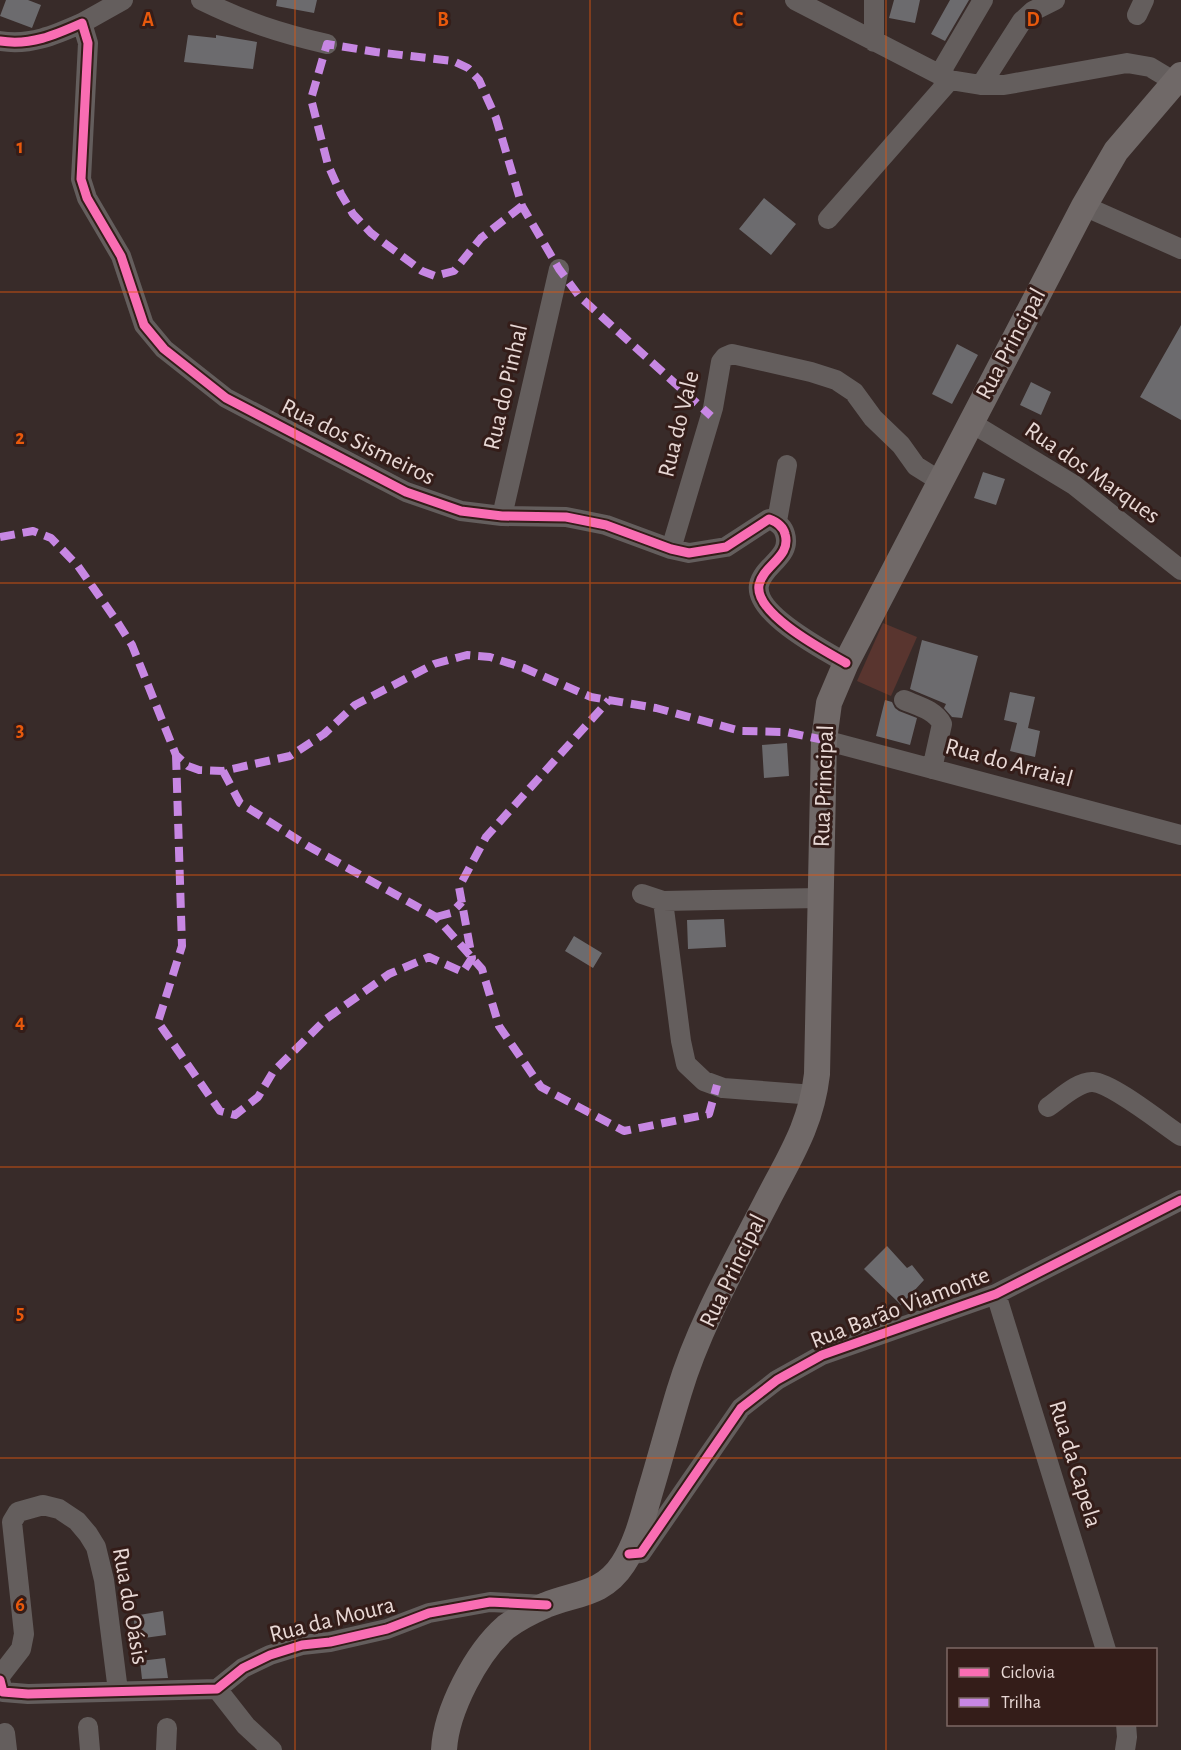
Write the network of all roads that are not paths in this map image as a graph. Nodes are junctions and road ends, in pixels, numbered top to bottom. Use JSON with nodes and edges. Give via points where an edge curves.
{"nodes":[{"id":1,"x":123,"y":0,"type":"edge"},
{"id":2,"x":201,"y":0,"type":"edge"},
{"id":3,"x":795,"y":0,"type":"edge"},
{"id":4,"x":874,"y":0,"type":"edge"},
{"id":5,"x":983,"y":0,"type":"edge"},
{"id":6,"x":1055,"y":0,"type":"edge"},
{"id":7,"x":82,"y":23,"type":"junction"},
{"id":8,"x":0,"y":41,"type":"edge"},
{"id":9,"x":874,"y":42,"type":"junction"},
{"id":10,"x":327,"y":44,"type":"dead end"},
{"id":11,"x":944,"y":77,"type":"junction"},
{"id":12,"x":1178,"y":78,"type":"edge"},
{"id":13,"x":981,"y":85,"type":"junction"},
{"id":14,"x":1084,"y":206,"type":"junction"},
{"id":15,"x":828,"y":219,"type":"dead end"},
{"id":16,"x":1181,"y":249,"type":"edge"},
{"id":17,"x":560,"y":269,"type":"dead end"},
{"id":18,"x":970,"y":422,"type":"junction"},
{"id":19,"x":787,"y":465,"type":"dead end"},
{"id":20,"x":940,"y":481,"type":"junction"},
{"id":21,"x":502,"y":516,"type":"junction"},
{"id":22,"x":777,"y":521,"type":"junction"},
{"id":23,"x":671,"y":549,"type":"junction"},
{"id":24,"x":1181,"y":570,"type":"edge"},
{"id":25,"x":846,"y":663,"type":"junction"},
{"id":26,"x":904,"y":700,"type":"dead end"},
{"id":27,"x":824,"y":740,"type":"junction"},
{"id":28,"x":932,"y":769,"type":"junction"},
{"id":29,"x":1181,"y":835,"type":"edge"},
{"id":30,"x":642,"y":894,"type":"dead end"},
{"id":31,"x":820,"y":898,"type":"junction"},
{"id":32,"x":663,"y":901,"type":"junction"},
{"id":33,"x":814,"y":1095,"type":"junction"},
{"id":34,"x":1048,"y":1107,"type":"dead end"},
{"id":35,"x":1181,"y":1136,"type":"edge"},
{"id":36,"x":1178,"y":1207,"type":"edge"},
{"id":37,"x":996,"y":1294,"type":"junction"},
{"id":38,"x":629,"y":1554,"type":"junction"},
{"id":39,"x":547,"y":1605,"type":"junction"},
{"id":40,"x":1105,"y":1648,"type":"edge"},
{"id":41,"x":1,"y":1685,"type":"edge"},
{"id":42,"x":217,"y":1689,"type":"junction"},
{"id":43,"x":118,"y":1691,"type":"junction"},
{"id":44,"x":88,"y":1727,"type":"dead end"},
{"id":45,"x":167,"y":1728,"type":"dead end"},
{"id":46,"x":90,"y":1750,"type":"edge"},
{"id":47,"x":166,"y":1750,"type":"edge"},
{"id":48,"x":272,"y":1750,"type":"edge"},
{"id":49,"x":444,"y":1750,"type":"edge"}],
"edges":[{"from":1,"to":7,"type":"street"},
{"from":2,"to":10,"type":"street","via":[[285,35]]},
{"from":3,"to":9,"type":"street"},
{"from":4,"to":9,"type":"street"},
{"from":5,"to":11,"type":"street"},
{"from":6,"to":13,"type":"street","via":[[1022,21]]},
{"from":7,"to":8,"type":"street","via":[[28,42]]},
{"from":7,"to":21,"type":"street","name":"Rua dos Sismeiros","via":[[88,43],[81,179],[87,198],[121,256],[144,326],[164,349],[226,398],[406,492],[461,511]]},
{"from":9,"to":11,"type":"street"},
{"from":11,"to":13,"type":"street"},
{"from":11,"to":15,"type":"street"},
{"from":12,"to":13,"type":"street","via":[[1127,63],[1004,85]]},
{"from":12,"to":14,"type":"main road","name":"Rua Principal","via":[[1116,151]]},
{"from":14,"to":16,"type":"street"},
{"from":14,"to":18,"type":"main road","name":"Rua Principal"},
{"from":17,"to":21,"type":"street","name":"Rua do Pinhal"},
{"from":18,"to":20,"type":"main road","name":"Rua Principal"},
{"from":18,"to":24,"type":"street","name":"Rua dos Marques","via":[[1074,485]]},
{"from":19,"to":22,"type":"street"},
{"from":20,"to":23,"type":"street","name":"Rua do Vale","via":[[916,466],[854,392],[836,380],[732,354],[721,362],[713,408]]},
{"from":20,"to":25,"type":"main road","name":"Rua Principal"},
{"from":21,"to":23,"type":"street","name":"Rua dos Sismeiros","via":[[566,517],[606,525]]},
{"from":22,"to":23,"type":"street","name":"Rua dos Sismeiros","via":[[769,519],[726,547],[689,553]]},
{"from":22,"to":25,"type":"street","via":[[787,541],[783,554],[759,586],[762,598],[775,616],[810,643]]},
{"from":25,"to":27,"type":"main road","name":"Rua Principal","via":[[829,704]]},
{"from":26,"to":28,"type":"street","via":[[930,711],[942,724]]},
{"from":27,"to":28,"type":"street","name":"Rua do Arraial"},
{"from":27,"to":31,"type":"main road","name":"Rua Principal"},
{"from":28,"to":29,"type":"street","name":"Rua do Arraial"},
{"from":30,"to":32,"type":"street"},
{"from":31,"to":32,"type":"street"},
{"from":31,"to":33,"type":"main road","name":"Rua Principal"},
{"from":32,"to":33,"type":"street","via":[[686,1064],[704,1081],[723,1088]]},
{"from":33,"to":38,"type":"main road","name":"Rua Principal","via":[[805,1128],[723,1286],[696,1349]]},
{"from":34,"to":35,"type":"street","via":[[1092,1081],[1109,1087]]},
{"from":36,"to":37,"type":"street","name":"Rua Barão Viamonte"},
{"from":37,"to":38,"type":"street","name":"Rua Barão Viamonte","via":[[822,1355],[777,1380],[741,1408],[641,1553]]},
{"from":37,"to":40,"type":"street","name":"Rua da Capela"},
{"from":38,"to":39,"type":"main road","name":"Rua Principal","via":[[603,1586]]},
{"from":39,"to":42,"type":"street","name":"Rua da Moura","via":[[490,1602],[429,1613],[342,1640],[303,1645],[243,1668]]},
{"from":39,"to":49,"type":"main road","name":"Rua Principal","via":[[519,1618],[484,1653],[451,1715]]},
{"from":41,"to":43,"type":"street"},
{"from":41,"to":43,"type":"street","name":"Rua do Oásis","via":[[21,1649],[24,1634],[12,1522],[18,1512],[43,1505],[59,1509],[77,1521],[96,1546]]},
{"from":42,"to":43,"type":"street"},
{"from":42,"to":48,"type":"street","via":[[246,1726]]},
{"from":44,"to":46,"type":"street"},
{"from":45,"to":47,"type":"street"}]}
